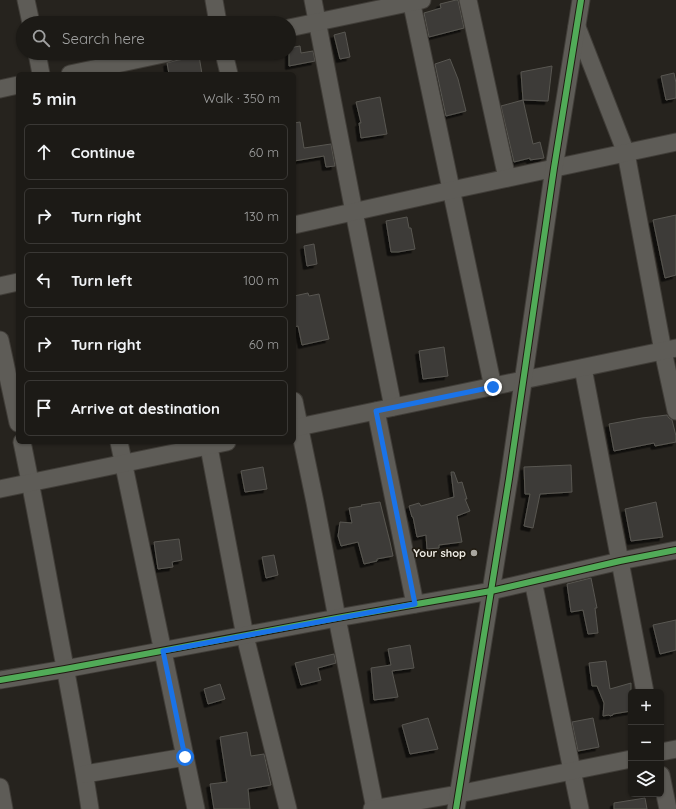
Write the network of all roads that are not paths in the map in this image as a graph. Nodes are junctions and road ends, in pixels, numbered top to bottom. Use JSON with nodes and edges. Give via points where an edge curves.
{"nodes":[{"id":1,"x":26,"y":0,"type":"edge"},
{"id":2,"x":214,"y":0,"type":"edge"},
{"id":3,"x":313,"y":0,"type":"edge"},
{"id":4,"x":468,"y":0,"type":"edge"},
{"id":5,"x":581,"y":0,"type":"edge"},
{"id":6,"x":415,"y":1,"type":"edge"},
{"id":7,"x":29,"y":16,"type":"edge"},
{"id":8,"x":217,"y":16,"type":"edge"},
{"id":9,"x":318,"y":22,"type":"junction"},
{"id":10,"x":296,"y":27,"type":"edge"},
{"id":11,"x":576,"y":27,"type":"junction"},
{"id":12,"x":38,"y":60,"type":"edge"},
{"id":13,"x":151,"y":60,"type":"edge"},
{"id":14,"x":226,"y":60,"type":"edge"},
{"id":15,"x":131,"y":68,"type":"edge"},
{"id":16,"x":41,"y":72,"type":"edge"},
{"id":17,"x":90,"y":72,"type":"edge"},
{"id":18,"x":229,"y":72,"type":"edge"},
{"id":19,"x":16,"y":85,"type":"edge"},
{"id":20,"x":0,"y":89,"type":"edge"},
{"id":21,"x":676,"y":142,"type":"edge"},
{"id":22,"x":626,"y":153,"type":"junction"},
{"id":23,"x":554,"y":168,"type":"junction"},
{"id":24,"x":507,"y":178,"type":"junction"},
{"id":25,"x":452,"y":190,"type":"junction"},
{"id":26,"x":354,"y":212,"type":"junction"},
{"id":27,"x":296,"y":225,"type":"edge"},
{"id":28,"x":16,"y":282,"type":"edge"},
{"id":29,"x":0,"y":286,"type":"edge"},
{"id":30,"x":0,"y":340,"type":"edge"},
{"id":31,"x":669,"y":349,"type":"edge"},
{"id":32,"x":3,"y":367,"type":"edge"},
{"id":33,"x":583,"y":368,"type":"junction"},
{"id":34,"x":523,"y":380,"type":"junction"},
{"id":35,"x":493,"y":387,"type":"junction"},
{"id":36,"x":393,"y":407,"type":"junction"},
{"id":37,"x":376,"y":411,"type":"junction"},
{"id":38,"x":676,"y":411,"type":"edge"},
{"id":39,"x":16,"y":416,"type":"edge"},
{"id":40,"x":297,"y":428,"type":"edge"},
{"id":41,"x":22,"y":444,"type":"edge"},
{"id":42,"x":119,"y":444,"type":"edge"},
{"id":43,"x":209,"y":444,"type":"edge"},
{"id":44,"x":123,"y":464,"type":"junction"},
{"id":45,"x":31,"y":483,"type":"junction"},
{"id":46,"x":0,"y":489,"type":"edge"},
{"id":47,"x":676,"y":550,"type":"edge"},
{"id":48,"x":620,"y":561,"type":"junction"},
{"id":49,"x":533,"y":581,"type":"junction"},
{"id":50,"x":491,"y":591,"type":"junction"},
{"id":51,"x":415,"y":604,"type":"junction"},
{"id":52,"x":337,"y":618,"type":"junction"},
{"id":53,"x":245,"y":636,"type":"junction"},
{"id":54,"x":163,"y":651,"type":"junction"},
{"id":55,"x":65,"y":669,"type":"junction"},
{"id":56,"x":0,"y":680,"type":"edge"},
{"id":57,"x":644,"y":689,"type":"edge"},
{"id":58,"x":676,"y":749,"type":"edge"},
{"id":59,"x":664,"y":751,"type":"edge"},
{"id":60,"x":185,"y":757,"type":"junction"},
{"id":61,"x":628,"y":760,"type":"edge"},
{"id":62,"x":573,"y":771,"type":"junction"},
{"id":63,"x":85,"y":774,"type":"junction"},
{"id":64,"x":0,"y":787,"type":"edge"},
{"id":65,"x":664,"y":790,"type":"edge"},
{"id":66,"x":457,"y":802,"type":"edge"},
{"id":67,"x":375,"y":808,"type":"edge"},
{"id":68,"x":4,"y":809,"type":"edge"},
{"id":69,"x":90,"y":809,"type":"edge"},
{"id":70,"x":196,"y":809,"type":"edge"},
{"id":71,"x":288,"y":809,"type":"edge"},
{"id":72,"x":372,"y":809,"type":"edge"},
{"id":73,"x":580,"y":809,"type":"edge"},
{"id":74,"x":668,"y":809,"type":"edge"}],
"edges":[{"from":1,"to":7,"type":"street"},
{"from":2,"to":8,"type":"street"},
{"from":3,"to":9,"type":"street"},
{"from":4,"to":24,"type":"street"},
{"from":5,"to":11,"type":"street"},
{"from":6,"to":9,"type":"street"},
{"from":6,"to":25,"type":"street"},
{"from":9,"to":10,"type":"street"},
{"from":9,"to":26,"type":"street"},
{"from":11,"to":22,"type":"street"},
{"from":11,"to":23,"type":"street"},
{"from":12,"to":16,"type":"street"},
{"from":13,"to":15,"type":"street"},
{"from":14,"to":18,"type":"street"},
{"from":15,"to":17,"type":"street"},
{"from":19,"to":20,"type":"street"},
{"from":21,"to":22,"type":"street"},
{"from":22,"to":23,"type":"street"},
{"from":22,"to":31,"type":"street"},
{"from":23,"to":24,"type":"street"},
{"from":23,"to":34,"type":"street"},
{"from":24,"to":25,"type":"street"},
{"from":25,"to":26,"type":"street"},
{"from":25,"to":35,"type":"street"},
{"from":26,"to":27,"type":"street"},
{"from":26,"to":36,"type":"street"},
{"from":28,"to":29,"type":"street"},
{"from":30,"to":32,"type":"street"},
{"from":31,"to":33,"type":"street"},
{"from":31,"to":38,"type":"street"},
{"from":32,"to":39,"type":"street"},
{"from":33,"to":34,"type":"street"},
{"from":33,"to":48,"type":"street"},
{"from":34,"to":35,"type":"street"},
{"from":34,"to":50,"type":"street"},
{"from":35,"to":36,"type":"street"},
{"from":36,"to":37,"type":"street"},
{"from":37,"to":40,"type":"street"},
{"from":37,"to":51,"type":"street"},
{"from":40,"to":52,"type":"street","via":[[315,502]]},
{"from":41,"to":45,"type":"street"},
{"from":42,"to":44,"type":"street"},
{"from":43,"to":44,"type":"street"},
{"from":43,"to":53,"type":"street"},
{"from":44,"to":45,"type":"street"},
{"from":44,"to":54,"type":"street"},
{"from":45,"to":46,"type":"street"},
{"from":45,"to":55,"type":"street"},
{"from":47,"to":48,"type":"street"},
{"from":48,"to":49,"type":"street"},
{"from":48,"to":57,"type":"street"},
{"from":49,"to":50,"type":"street"},
{"from":49,"to":62,"type":"street"},
{"from":50,"to":51,"type":"street"},
{"from":50,"to":66,"type":"street"},
{"from":51,"to":52,"type":"street"},
{"from":52,"to":53,"type":"street"},
{"from":52,"to":67,"type":"street"},
{"from":53,"to":54,"type":"street"},
{"from":53,"to":71,"type":"street"},
{"from":54,"to":55,"type":"street"},
{"from":54,"to":60,"type":"street"},
{"from":55,"to":56,"type":"street"},
{"from":55,"to":63,"type":"street"},
{"from":58,"to":59,"type":"street"},
{"from":60,"to":63,"type":"street"},
{"from":60,"to":70,"type":"street"},
{"from":61,"to":62,"type":"street"},
{"from":62,"to":66,"type":"street"},
{"from":62,"to":73,"type":"street"},
{"from":63,"to":69,"type":"street"},
{"from":64,"to":68,"type":"street"},
{"from":65,"to":74,"type":"street"},
{"from":66,"to":67,"type":"street"},
{"from":67,"to":72,"type":"street"}]}
